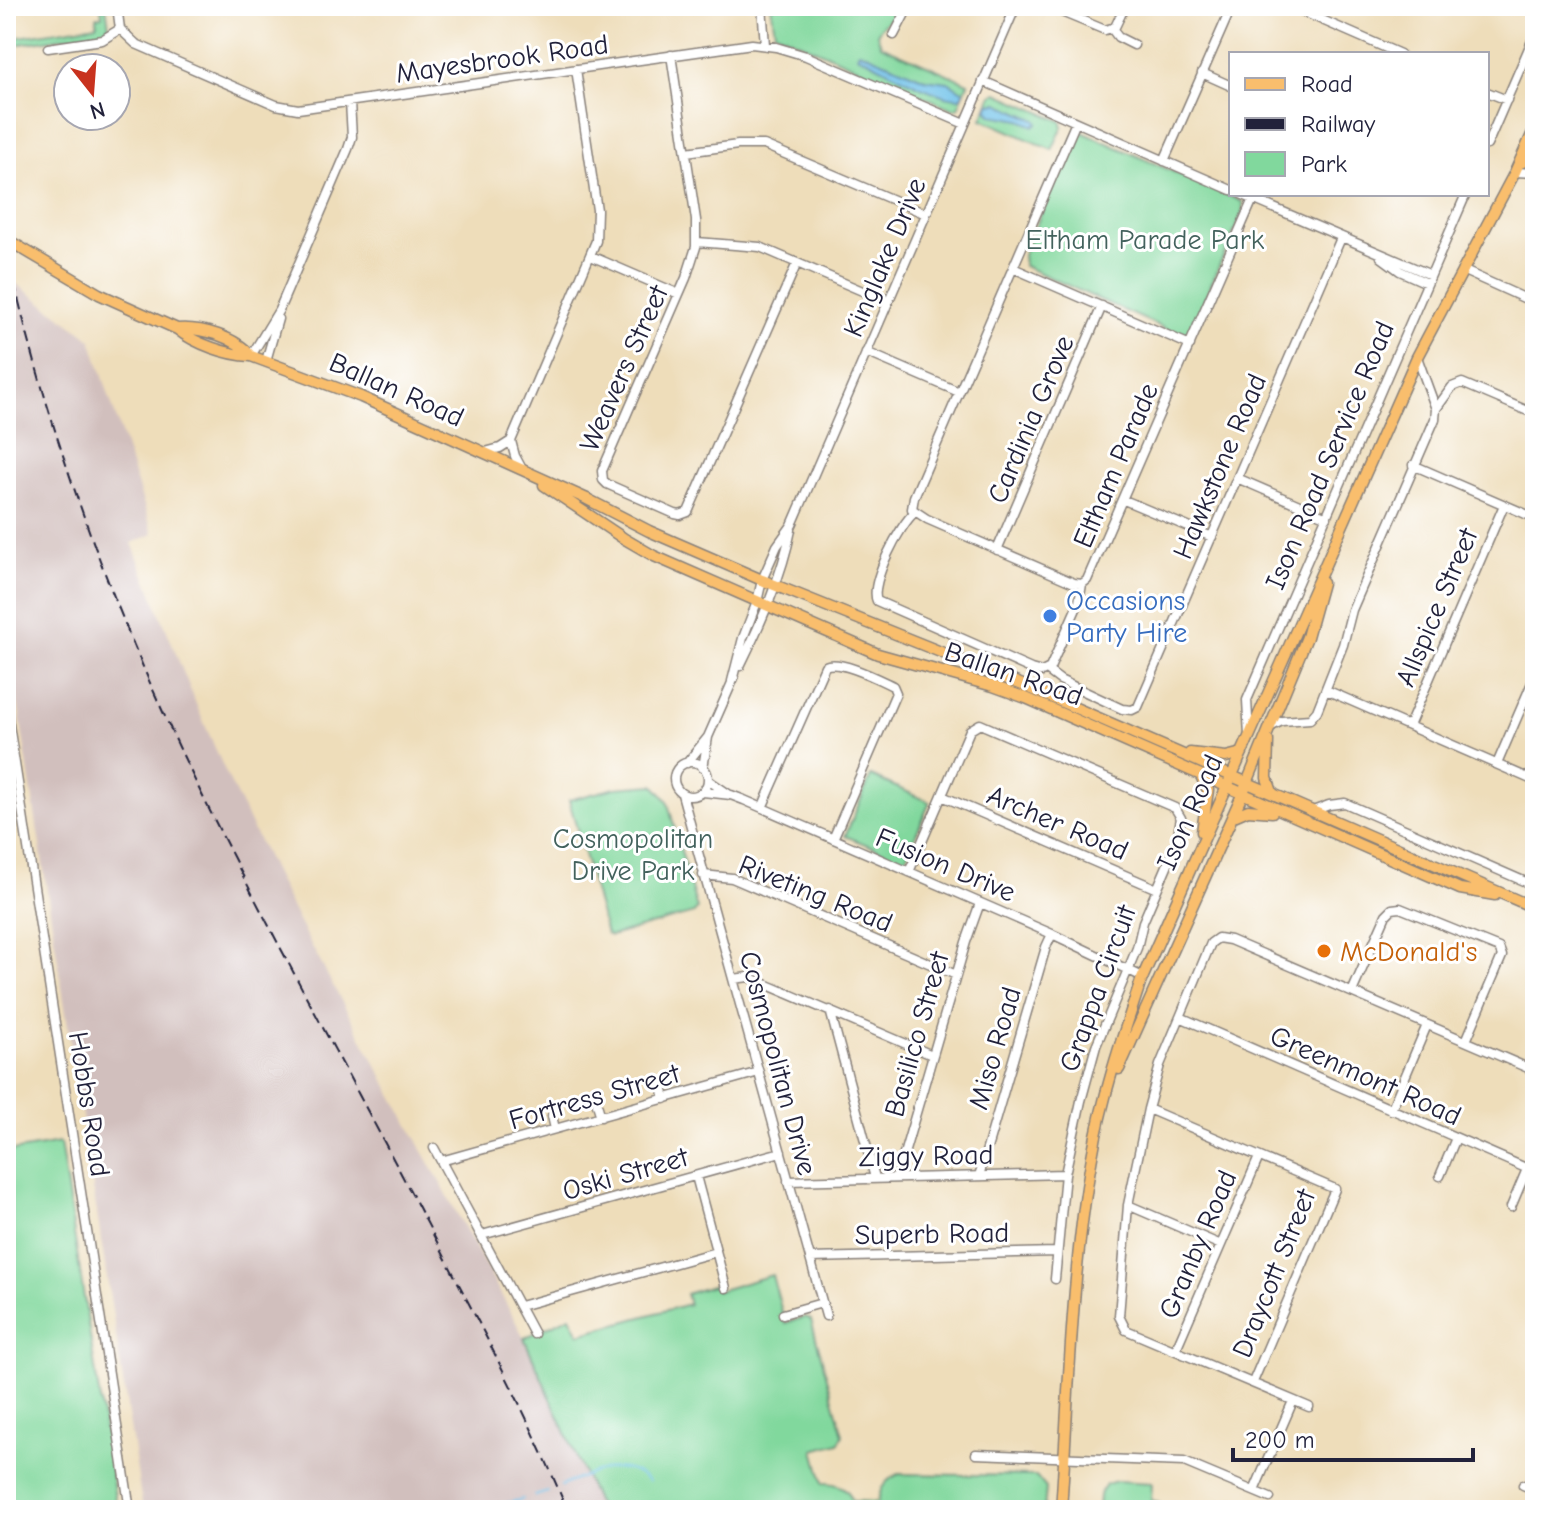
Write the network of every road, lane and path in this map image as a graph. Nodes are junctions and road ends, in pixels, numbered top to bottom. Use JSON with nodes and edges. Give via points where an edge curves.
{"nodes":[{"id":1,"x":117,"y":6,"type":"edge"},
{"id":2,"x":762,"y":6,"type":"edge"},
{"id":3,"x":909,"y":6,"type":"edge"},
{"id":4,"x":1016,"y":6,"type":"edge"},
{"id":5,"x":1047,"y":6,"type":"edge"},
{"id":6,"x":1125,"y":6,"type":"edge"},
{"id":7,"x":1232,"y":6,"type":"edge"},
{"id":8,"x":1290,"y":6,"type":"edge"},
{"id":9,"x":120,"y":29,"type":"junction"},
{"id":10,"x":1112,"y":29,"type":"junction"},
{"id":11,"x":1535,"y":34,"type":"edge"},
{"id":12,"x":894,"y":35,"type":"dead end"},
{"id":13,"x":765,"y":45,"type":"junction"},
{"id":14,"x":1134,"y":45,"type":"dead end"},
{"id":15,"x":48,"y":48,"type":"dead end"},
{"id":16,"x":1395,"y":52,"type":"edge"},
{"id":17,"x":671,"y":55,"type":"junction"},
{"id":18,"x":576,"y":69,"type":"junction"},
{"id":19,"x":1202,"y":73,"type":"junction"},
{"id":20,"x":983,"y":81,"type":"junction"},
{"id":21,"x":1229,"y":85,"type":"edge"},
{"id":22,"x":1489,"y":93,"type":"edge"},
{"id":23,"x":1507,"y":100,"type":"junction"},
{"id":24,"x":350,"y":102,"type":"junction"},
{"id":25,"x":1076,"y":122,"type":"junction"},
{"id":26,"x":965,"y":124,"type":"junction"},
{"id":27,"x":1535,"y":128,"type":"edge"},
{"id":28,"x":1489,"y":140,"type":"edge"},
{"id":29,"x":1535,"y":147,"type":"edge"},
{"id":30,"x":686,"y":152,"type":"junction"},
{"id":31,"x":1164,"y":161,"type":"junction"},
{"id":32,"x":1515,"y":172,"type":"junction"},
{"id":33,"x":1535,"y":173,"type":"edge"},
{"id":34,"x":1229,"y":189,"type":"edge"},
{"id":35,"x":1246,"y":196,"type":"edge"},
{"id":36,"x":1465,"y":196,"type":"edge"},
{"id":37,"x":1253,"y":199,"type":"junction"},
{"id":38,"x":926,"y":214,"type":"junction"},
{"id":39,"x":1341,"y":238,"type":"junction"},
{"id":40,"x":6,"y":239,"type":"edge"},
{"id":41,"x":697,"y":242,"type":"junction"},
{"id":42,"x":591,"y":256,"type":"junction"},
{"id":43,"x":797,"y":263,"type":"junction"},
{"id":44,"x":1013,"y":268,"type":"junction"},
{"id":45,"x":1462,"y":270,"type":"junction"},
{"id":46,"x":1429,"y":279,"type":"junction"},
{"id":47,"x":679,"y":294,"type":"junction"},
{"id":48,"x":888,"y":302,"type":"junction"},
{"id":49,"x":1535,"y":303,"type":"edge"},
{"id":50,"x":1102,"y":306,"type":"junction"},
{"id":51,"x":279,"y":310,"type":"junction"},
{"id":52,"x":1190,"y":345,"type":"junction"},
{"id":53,"x":866,"y":352,"type":"junction"},
{"id":54,"x":251,"y":356,"type":"junction"},
{"id":55,"x":1417,"y":357,"type":"junction"},
{"id":56,"x":266,"y":361,"type":"junction"},
{"id":57,"x":959,"y":392,"type":"junction"},
{"id":58,"x":1436,"y":409,"type":"junction"},
{"id":59,"x":1535,"y":414,"type":"edge"},
{"id":60,"x":511,"y":441,"type":"junction"},
{"id":61,"x":482,"y":452,"type":"junction"},
{"id":62,"x":1413,"y":465,"type":"junction"},
{"id":63,"x":523,"y":470,"type":"junction"},
{"id":64,"x":1237,"y":478,"type":"junction"},
{"id":65,"x":1124,"y":500,"type":"junction"},
{"id":66,"x":1504,"y":505,"type":"junction"},
{"id":67,"x":915,"y":512,"type":"junction"},
{"id":68,"x":1327,"y":517,"type":"junction"},
{"id":69,"x":1535,"y":518,"type":"edge"},
{"id":70,"x":1212,"y":537,"type":"junction"},
{"id":71,"x":1334,"y":542,"type":"junction"},
{"id":72,"x":997,"y":550,"type":"junction"},
{"id":73,"x":768,"y":582,"type":"junction"},
{"id":74,"x":1082,"y":584,"type":"junction"},
{"id":75,"x":762,"y":604,"type":"junction"},
{"id":76,"x":1048,"y":671,"type":"junction"},
{"id":77,"x":1535,"y":676,"type":"edge"},
{"id":78,"x":732,"y":681,"type":"junction"},
{"id":79,"x":1326,"y":690,"type":"junction"},
{"id":80,"x":6,"y":705,"type":"edge"},
{"id":81,"x":1409,"y":726,"type":"junction"},
{"id":82,"x":1270,"y":727,"type":"junction"},
{"id":83,"x":708,"y":737,"type":"junction"},
{"id":84,"x":1249,"y":737,"type":"junction"},
{"id":85,"x":1172,"y":750,"type":"junction"},
{"id":86,"x":1242,"y":753,"type":"junction"},
{"id":87,"x":687,"y":763,"type":"junction"},
{"id":88,"x":1497,"y":764,"type":"junction"},
{"id":89,"x":703,"y":768,"type":"junction"},
{"id":90,"x":1232,"y":776,"type":"junction"},
{"id":91,"x":1202,"y":777,"type":"junction"},
{"id":92,"x":708,"y":780,"type":"junction"},
{"id":93,"x":1535,"y":781,"type":"edge"},
{"id":94,"x":1247,"y":782,"type":"junction"},
{"id":95,"x":1226,"y":788,"type":"junction"},
{"id":96,"x":1272,"y":792,"type":"junction"},
{"id":97,"x":682,"y":794,"type":"junction"},
{"id":98,"x":699,"y":794,"type":"junction"},
{"id":99,"x":731,"y":795,"type":"junction"},
{"id":100,"x":1242,"y":795,"type":"junction"},
{"id":101,"x":942,"y":796,"type":"junction"},
{"id":102,"x":762,"y":808,"type":"junction"},
{"id":103,"x":1313,"y":811,"type":"junction"},
{"id":104,"x":1289,"y":816,"type":"junction"},
{"id":105,"x":1231,"y":819,"type":"junction"},
{"id":106,"x":691,"y":821,"type":"junction"},
{"id":107,"x":833,"y":839,"type":"junction"},
{"id":108,"x":1198,"y":849,"type":"junction"},
{"id":109,"x":909,"y":872,"type":"junction"},
{"id":110,"x":703,"y":875,"type":"junction"},
{"id":111,"x":1535,"y":886,"type":"edge"},
{"id":112,"x":1157,"y":889,"type":"junction"},
{"id":113,"x":1503,"y":896,"type":"junction"},
{"id":114,"x":980,"y":903,"type":"junction"},
{"id":115,"x":1535,"y":908,"type":"edge"},
{"id":116,"x":6,"y":930,"type":"edge"},
{"id":117,"x":1052,"y":934,"type":"junction"},
{"id":118,"x":8,"y":944,"type":"dead end"},
{"id":119,"x":1127,"y":970,"type":"junction"},
{"id":120,"x":1163,"y":974,"type":"junction"},
{"id":121,"x":956,"y":975,"type":"junction"},
{"id":122,"x":1143,"y":977,"type":"junction"},
{"id":123,"x":733,"y":979,"type":"junction"},
{"id":124,"x":1352,"y":992,"type":"junction"},
{"id":125,"x":830,"y":1010,"type":"junction"},
{"id":126,"x":1180,"y":1017,"type":"junction"},
{"id":127,"x":1427,"y":1025,"type":"junction"},
{"id":128,"x":1466,"y":1041,"type":"junction"},
{"id":129,"x":932,"y":1055,"type":"junction"},
{"id":130,"x":1535,"y":1071,"type":"edge"},
{"id":131,"x":759,"y":1072,"type":"junction"},
{"id":132,"x":662,"y":1086,"type":"dead end"},
{"id":133,"x":665,"y":1099,"type":"junction"},
{"id":134,"x":597,"y":1104,"type":"dead end"},
{"id":135,"x":1103,"y":1106,"type":"junction"},
{"id":136,"x":1148,"y":1109,"type":"junction"},
{"id":137,"x":1391,"y":1110,"type":"junction"},
{"id":138,"x":552,"y":1116,"type":"dead end"},
{"id":139,"x":601,"y":1117,"type":"junction"},
{"id":140,"x":555,"y":1129,"type":"junction"},
{"id":141,"x":1456,"y":1138,"type":"junction"},
{"id":142,"x":434,"y":1148,"type":"dead end"},
{"id":143,"x":781,"y":1152,"type":"junction"},
{"id":144,"x":1259,"y":1157,"type":"junction"},
{"id":145,"x":441,"y":1161,"type":"junction"},
{"id":146,"x":1531,"y":1171,"type":"edge"},
{"id":147,"x":1065,"y":1174,"type":"junction"},
{"id":148,"x":696,"y":1176,"type":"junction"},
{"id":149,"x":979,"y":1176,"type":"junction"},
{"id":150,"x":1440,"y":1176,"type":"dead end"},
{"id":151,"x":875,"y":1178,"type":"junction"},
{"id":152,"x":897,"y":1178,"type":"junction"},
{"id":153,"x":788,"y":1181,"type":"junction"},
{"id":154,"x":1128,"y":1205,"type":"junction"},
{"id":155,"x":1511,"y":1207,"type":"dead end"},
{"id":156,"x":482,"y":1235,"type":"junction"},
{"id":157,"x":1221,"y":1245,"type":"junction"},
{"id":158,"x":716,"y":1252,"type":"junction"},
{"id":159,"x":1056,"y":1252,"type":"junction"},
{"id":160,"x":810,"y":1258,"type":"junction"},
{"id":161,"x":1055,"y":1279,"type":"dead end"},
{"id":162,"x":726,"y":1288,"type":"dead end"},
{"id":163,"x":822,"y":1303,"type":"junction"},
{"id":164,"x":520,"y":1306,"type":"junction"},
{"id":165,"x":783,"y":1314,"type":"dead end"},
{"id":166,"x":826,"y":1316,"type":"dead end"},
{"id":167,"x":534,"y":1334,"type":"dead end"},
{"id":168,"x":1176,"y":1349,"type":"junction"},
{"id":169,"x":1253,"y":1382,"type":"junction"},
{"id":170,"x":1293,"y":1401,"type":"junction"},
{"id":171,"x":1309,"y":1407,"type":"dead end"},
{"id":172,"x":976,"y":1454,"type":"dead end"},
{"id":173,"x":1065,"y":1456,"type":"junction"},
{"id":174,"x":1523,"y":1485,"type":"dead end"},
{"id":175,"x":1535,"y":1490,"type":"edge"},
{"id":176,"x":1254,"y":1491,"type":"junction"},
{"id":177,"x":1270,"y":1498,"type":"dead end"},
{"id":178,"x":130,"y":1510,"type":"edge"},
{"id":179,"x":1061,"y":1510,"type":"edge"}],
"edges":[{"from":1,"to":9,"type":"street"},
{"from":2,"to":13,"type":"street"},
{"from":3,"to":12,"type":"street"},
{"from":4,"to":20,"type":"street","name":"Kinglake Drive"},
{"from":5,"to":10,"type":"street"},
{"from":6,"to":10,"type":"street"},
{"from":7,"to":19,"type":"street"},
{"from":8,"to":16,"type":"street"},
{"from":9,"to":15,"type":"street","via":[[102,40]]},
{"from":9,"to":24,"type":"street","name":"Mayesbrook Road","via":[[136,44],[276,105],[306,109]]},
{"from":10,"to":14,"type":"street"},
{"from":11,"to":23,"type":"street"},
{"from":13,"to":17,"type":"street","name":"Mayesbrook Road"},
{"from":13,"to":26,"type":"street","name":"Mayesbrook Road","via":[[806,56]]},
{"from":17,"to":18,"type":"street","name":"Mayesbrook Road"},
{"from":17,"to":30,"type":"street","name":"Weavers Street"},
{"from":18,"to":24,"type":"street","name":"Mayesbrook Road"},
{"from":18,"to":42,"type":"street","via":[[597,210]]},
{"from":19,"to":21,"type":"street"},
{"from":19,"to":31,"type":"street"},
{"from":20,"to":25,"type":"street"},
{"from":20,"to":26,"type":"street","name":"Kinglake Drive"},
{"from":22,"to":23,"type":"street"},
{"from":23,"to":28,"type":"street"},
{"from":24,"to":51,"type":"street","via":[[348,149]]},
{"from":25,"to":31,"type":"street"},
{"from":25,"to":44,"type":"street"},
{"from":26,"to":38,"type":"street","name":"Kinglake Drive"},
{"from":27,"to":32,"type":"main road","name":"Ison Road"},
{"from":29,"to":32,"type":"main road","name":"Ison Road"},
{"from":30,"to":38,"type":"street","via":[[764,145]]},
{"from":30,"to":41,"type":"street","name":"Weavers Street"},
{"from":31,"to":34,"type":"street"},
{"from":32,"to":33,"type":"street"},
{"from":32,"to":45,"type":"main road","name":"Ison Road"},
{"from":35,"to":37,"type":"street"},
{"from":36,"to":46,"type":"street","name":"Ison Road Service Road"},
{"from":37,"to":39,"type":"street"},
{"from":37,"to":52,"type":"street","name":"Eltham Parade"},
{"from":38,"to":48,"type":"street","name":"Kinglake Drive"},
{"from":39,"to":46,"type":"street","via":[[1375,251],[1394,268]]},
{"from":39,"to":64,"type":"street","name":"Hawkstone Road"},
{"from":40,"to":54,"type":"main road","name":"Ballan Road","via":[[99,294],[177,329],[193,327],[243,345]]},
{"from":41,"to":43,"type":"street","via":[[760,247]]},
{"from":41,"to":47,"type":"street","name":"Weavers Street"},
{"from":42,"to":47,"type":"street"},
{"from":42,"to":60,"type":"street"},
{"from":43,"to":47,"type":"street","name":"Weavers Street","via":[[691,507],[680,515],[613,487],[602,476]]},
{"from":43,"to":48,"type":"street"},
{"from":44,"to":50,"type":"street"},
{"from":44,"to":57,"type":"street"},
{"from":45,"to":49,"type":"street"},
{"from":45,"to":55,"type":"main road","name":"Ison Road"},
{"from":46,"to":68,"type":"street","name":"Ison Road Service Road"},
{"from":48,"to":53,"type":"street","name":"Kinglake Drive"},
{"from":50,"to":52,"type":"street"},
{"from":50,"to":72,"type":"street","name":"Cardinia Grove"},
{"from":51,"to":54,"type":"street"},
{"from":51,"to":56,"type":"street"},
{"from":52,"to":65,"type":"street","name":"Eltham Parade"},
{"from":53,"to":57,"type":"street"},
{"from":53,"to":73,"type":"street","name":"Kinglake Drive","via":[[792,525],[777,546]]},
{"from":54,"to":56,"type":"main road","name":"Ballan Road"},
{"from":55,"to":58,"type":"street","name":"Ison Road Service Road"},
{"from":55,"to":71,"type":"main road","name":"Ison Road"},
{"from":56,"to":61,"type":"main road","name":"Ballan Road"},
{"from":57,"to":67,"type":"street","via":[[914,497]]},
{"from":58,"to":59,"type":"street","via":[[1452,387],[1462,383]]},
{"from":58,"to":62,"type":"street"},
{"from":60,"to":61,"type":"street"},
{"from":60,"to":63,"type":"street"},
{"from":61,"to":63,"type":"main road","name":"Ballan Road"},
{"from":62,"to":66,"type":"street"},
{"from":62,"to":79,"type":"street","via":[[1352,610]]},
{"from":63,"to":73,"type":"main road","name":"Ballan Road"},
{"from":63,"to":75,"type":"main road","name":"Ballan Road","via":[[643,550]]},
{"from":64,"to":68,"type":"street"},
{"from":64,"to":70,"type":"street","name":"Hawkstone Road"},
{"from":65,"to":70,"type":"street"},
{"from":65,"to":74,"type":"street","name":"Eltham Parade","via":[[1093,571]]},
{"from":66,"to":69,"type":"street"},
{"from":66,"to":81,"type":"street","name":"Allspice Street"},
{"from":67,"to":72,"type":"street","name":"Eltham Parade"},
{"from":67,"to":76,"type":"street","via":[[903,524],[877,583],[877,601],[1031,669]]},
{"from":68,"to":84,"type":"street","name":"Ison Road Service Road","via":[[1247,700]]},
{"from":70,"to":76,"type":"street","name":"Hawkstone Road","via":[[1136,709],[1122,709]]},
{"from":71,"to":82,"type":"main road","name":"Ison Road","via":[[1307,637]]},
{"from":71,"to":84,"type":"main road","name":"Ison Road"},
{"from":72,"to":74,"type":"street","name":"Eltham Parade"},
{"from":73,"to":75,"type":"street"},
{"from":73,"to":85,"type":"main road","name":"Ballan Road"},
{"from":74,"to":76,"type":"street"},
{"from":75,"to":78,"type":"street","via":[[743,638]]},
{"from":75,"to":78,"type":"street","via":[[758,628]]},
{"from":75,"to":91,"type":"main road","name":"Ballan Road","via":[[878,654],[1026,698]]},
{"from":77,"to":88,"type":"street"},
{"from":78,"to":83,"type":"street"},
{"from":79,"to":81,"type":"street"},
{"from":79,"to":82,"type":"street","via":[[1314,717]]},
{"from":80,"to":178,"type":"street","name":"Hobbs Road"},
{"from":81,"to":88,"type":"street"},
{"from":82,"to":94,"type":"main road","name":"Ison Road"},
{"from":82,"to":96,"type":"main road","via":[[1267,767]]},
{"from":83,"to":87,"type":"street"},
{"from":83,"to":89,"type":"street"},
{"from":84,"to":86,"type":"main road","name":"Ison Road"},
{"from":85,"to":86,"type":"main road","via":[[1226,757]]},
{"from":85,"to":90,"type":"main road","name":"Ballan Road"},
{"from":86,"to":90,"type":"main road","name":"Ison Road"},
{"from":87,"to":89,"type":"street"},
{"from":87,"to":97,"type":"street","via":[[675,775],[674,784]]},
{"from":88,"to":93,"type":"street"},
{"from":89,"to":92,"type":"street"},
{"from":90,"to":94,"type":"main road","name":"Ballan Road"},
{"from":90,"to":95,"type":"main road","name":"Ison Road"},
{"from":91,"to":95,"type":"main road","name":"Ballan Road"},
{"from":91,"to":108,"type":"main road","via":[[1208,790]]},
{"from":92,"to":98,"type":"street"},
{"from":92,"to":99,"type":"street","name":"Fusion Drive"},
{"from":94,"to":96,"type":"main road","name":"Ballan Road"},
{"from":94,"to":100,"type":"main road","name":"Ison Road"},
{"from":95,"to":100,"type":"main road","name":"Ballan Road"},
{"from":95,"to":108,"type":"main road","name":"Ison Road"},
{"from":96,"to":103,"type":"main road","name":"Ballan Road"},
{"from":97,"to":98,"type":"street"},
{"from":97,"to":106,"type":"street","name":"Cosmopolitan Drive"},
{"from":98,"to":99,"type":"street","name":"Fusion Drive"},
{"from":98,"to":106,"type":"street","name":"Cosmopolitan Drive"},
{"from":99,"to":102,"type":"street","name":"Fusion Drive"},
{"from":100,"to":104,"type":"main road","name":"Ballan Road"},
{"from":100,"to":105,"type":"main road","name":"Ison Road"},
{"from":101,"to":109,"type":"street","name":"Grappa Circuit"},
{"from":101,"to":112,"type":"street","name":"Archer Road"},
{"from":101,"to":112,"type":"street","name":"Grappa Circuit","via":[[970,730],[980,724],[1092,772],[1179,812],[1176,845]]},
{"from":102,"to":107,"type":"street","name":"Fusion Drive"},
{"from":102,"to":107,"type":"street","via":[[825,666],[832,663],[890,684],[895,696]]},
{"from":103,"to":111,"type":"street","via":[[1345,803]]},
{"from":103,"to":113,"type":"main road","name":"Ballan Road"},
{"from":104,"to":105,"type":"main road","via":[[1248,810]]},
{"from":104,"to":113,"type":"main road","name":"Ballan Road","via":[[1460,889]]},
{"from":105,"to":120,"type":"main road","name":"Ison Road"},
{"from":106,"to":110,"type":"street","name":"Cosmopolitan Drive"},
{"from":107,"to":109,"type":"street","name":"Fusion Drive"},
{"from":108,"to":122,"type":"main road","name":"Ison Road"},
{"from":109,"to":114,"type":"street","name":"Fusion Drive"},
{"from":110,"to":121,"type":"street","name":"Riveting Road","via":[[732,878]]},
{"from":110,"to":123,"type":"street","name":"Cosmopolitan Drive"},
{"from":112,"to":119,"type":"street","name":"Grappa Circuit"},
{"from":113,"to":115,"type":"main road","name":"Ballan Road"},
{"from":114,"to":117,"type":"street","name":"Fusion Drive"},
{"from":114,"to":121,"type":"street","name":"Basilico Street"},
{"from":116,"to":118,"type":"street"},
{"from":117,"to":119,"type":"street","name":"Fusion Drive"},
{"from":117,"to":149,"type":"street","name":"Miso Road"},
{"from":119,"to":122,"type":"street","name":"Fusion Drive"},
{"from":119,"to":147,"type":"street","name":"Grappa Circuit","via":[[1096,1046]]},
{"from":120,"to":122,"type":"main road"},
{"from":120,"to":135,"type":"main road","name":"Ison Road"},
{"from":121,"to":129,"type":"street","name":"Basilico Street"},
{"from":122,"to":135,"type":"main road","name":"Ison Road"},
{"from":123,"to":125,"type":"street","via":[[749,977]]},
{"from":123,"to":131,"type":"street","name":"Cosmopolitan Drive"},
{"from":124,"to":126,"type":"street","via":[[1218,938],[1211,943]]},
{"from":124,"to":127,"type":"street"},
{"from":124,"to":128,"type":"street","via":[[1392,909],[1481,939],[1499,948],[1502,956]]},
{"from":125,"to":129,"type":"street"},
{"from":125,"to":151,"type":"street"},
{"from":126,"to":136,"type":"street"},
{"from":126,"to":137,"type":"street","name":"Greenmont Road"},
{"from":127,"to":128,"type":"street"},
{"from":127,"to":137,"type":"street"},
{"from":128,"to":130,"type":"street"},
{"from":129,"to":152,"type":"street","name":"Basilico Street"},
{"from":131,"to":133,"type":"street","name":"Fortress Street"},
{"from":131,"to":143,"type":"street","name":"Cosmopolitan Drive"},
{"from":132,"to":133,"type":"street"},
{"from":133,"to":139,"type":"street","name":"Fortress Street"},
{"from":134,"to":139,"type":"street"},
{"from":135,"to":173,"type":"main road","name":"Ison Road","via":[[1082,1222]]},
{"from":136,"to":144,"type":"street","name":"Draycott Street"},
{"from":136,"to":154,"type":"street"},
{"from":137,"to":141,"type":"street","name":"Greenmont Road"},
{"from":138,"to":140,"type":"street"},
{"from":139,"to":140,"type":"street","name":"Fortress Street"},
{"from":140,"to":145,"type":"street","name":"Fortress Street"},
{"from":141,"to":146,"type":"street","name":"Greenmont Road"},
{"from":141,"to":150,"type":"street"},
{"from":142,"to":145,"type":"street"},
{"from":143,"to":148,"type":"street","name":"Oski Street"},
{"from":143,"to":153,"type":"street","name":"Cosmopolitan Drive"},
{"from":144,"to":157,"type":"street","name":"Granby Road"},
{"from":144,"to":169,"type":"street","name":"Draycott Street","via":[[1335,1189]]},
{"from":145,"to":156,"type":"street"},
{"from":146,"to":155,"type":"street"},
{"from":147,"to":149,"type":"street","name":"Ziggy Road"},
{"from":147,"to":159,"type":"street","name":"Grappa Circuit"},
{"from":148,"to":156,"type":"street","name":"Oski Street"},
{"from":148,"to":158,"type":"street"},
{"from":149,"to":152,"type":"street","name":"Ziggy Road"},
{"from":151,"to":152,"type":"street","name":"Ziggy Road"},
{"from":151,"to":153,"type":"street","name":"Ziggy Road"},
{"from":153,"to":160,"type":"street","name":"Cosmopolitan Drive"},
{"from":154,"to":157,"type":"street"},
{"from":154,"to":168,"type":"street","via":[[1119,1316],[1126,1330]]},
{"from":156,"to":164,"type":"street"},
{"from":157,"to":168,"type":"street","name":"Granby Road"},
{"from":158,"to":162,"type":"street"},
{"from":158,"to":164,"type":"street"},
{"from":159,"to":160,"type":"street","name":"Superb Road"},
{"from":159,"to":161,"type":"street","name":"Grappa Circuit"},
{"from":160,"to":163,"type":"street","name":"Cosmopolitan Drive"},
{"from":163,"to":165,"type":"street"},
{"from":163,"to":166,"type":"street","name":"Cosmopolitan Drive"},
{"from":164,"to":167,"type":"street"},
{"from":168,"to":169,"type":"street"},
{"from":169,"to":170,"type":"street"},
{"from":170,"to":171,"type":"street"},
{"from":170,"to":176,"type":"street"},
{"from":172,"to":173,"type":"street"},
{"from":173,"to":176,"type":"street","via":[[1184,1462]]},
{"from":173,"to":179,"type":"main road","name":"Ison Road"},
{"from":174,"to":175,"type":"street"},
{"from":176,"to":177,"type":"street"}]}
